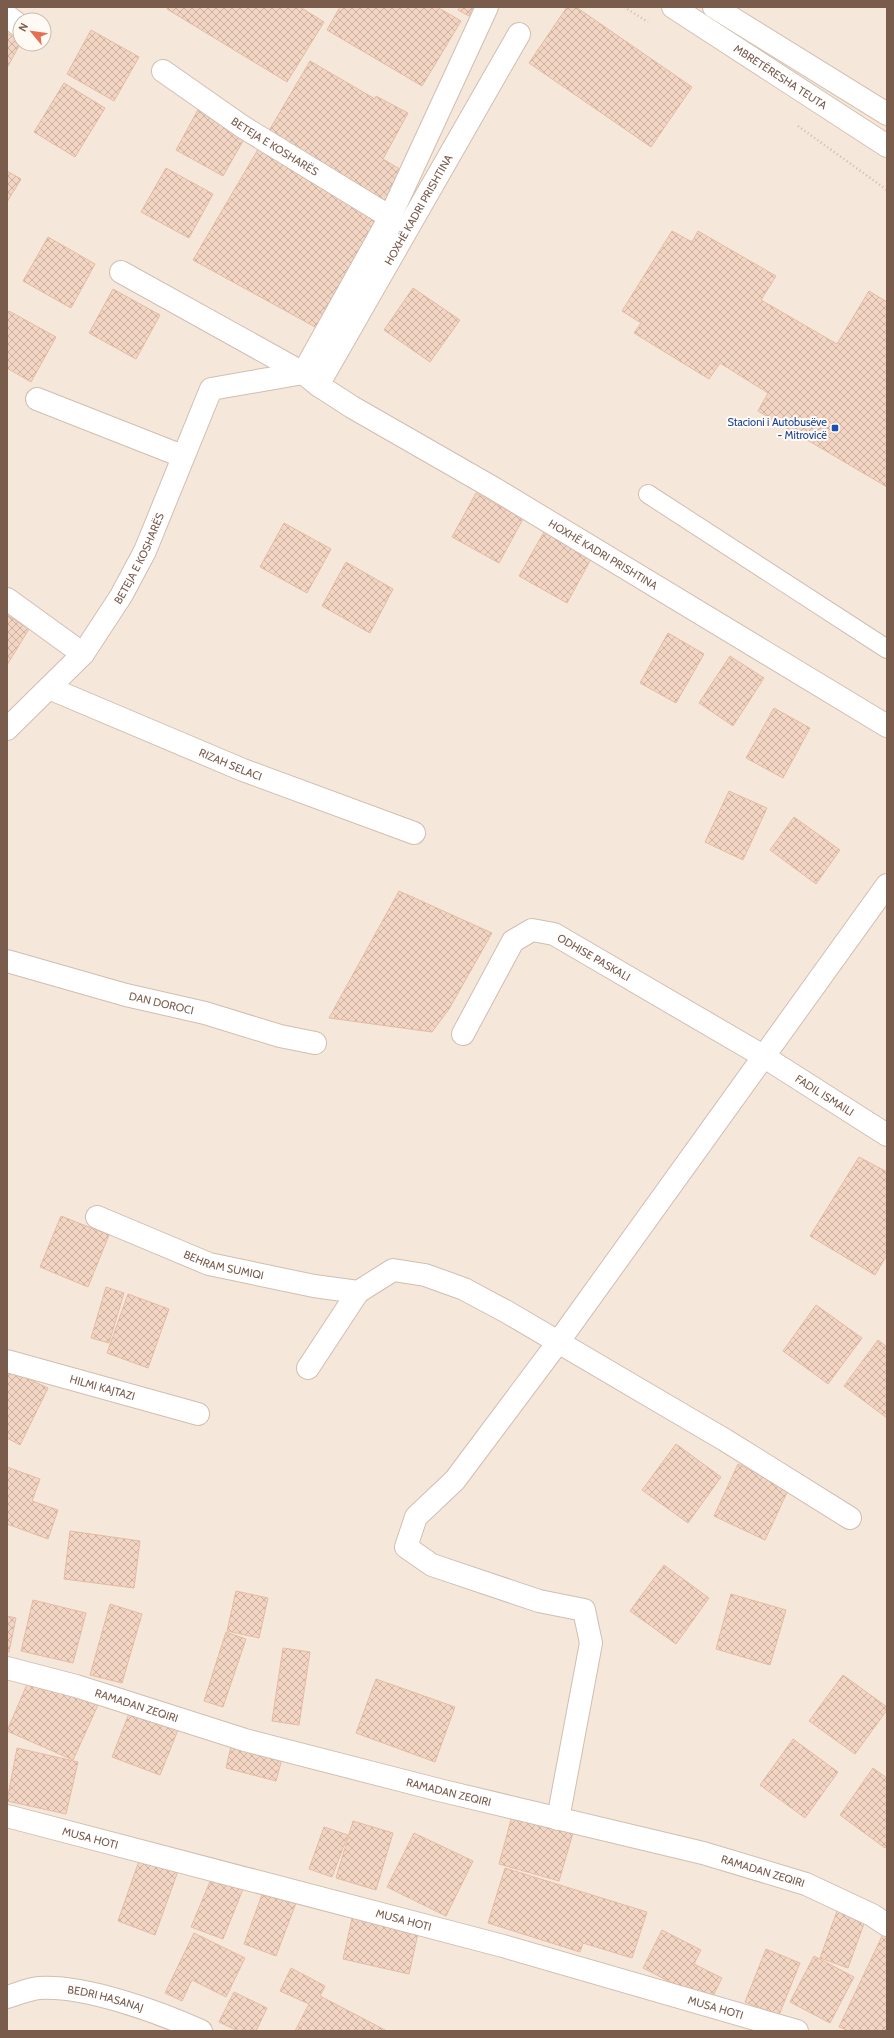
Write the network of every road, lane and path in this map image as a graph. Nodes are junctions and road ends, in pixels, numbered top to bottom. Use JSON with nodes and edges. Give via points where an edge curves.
{"nodes":[{"id":1,"x":487,"y":7,"type":"edge"},
{"id":2,"x":673,"y":7,"type":"edge"},
{"id":3,"x":714,"y":7,"type":"edge"},
{"id":4,"x":519,"y":34,"type":"dead end"},
{"id":5,"x":163,"y":71,"type":"dead end"},
{"id":6,"x":887,"y":114,"type":"edge"},
{"id":7,"x":887,"y":146,"type":"edge"},
{"id":8,"x":390,"y":217,"type":"junction"},
{"id":9,"x":121,"y":272,"type":"dead end"},
{"id":10,"x":310,"y":379,"type":"junction"},
{"id":11,"x":37,"y":399,"type":"dead end"},
{"id":12,"x":182,"y":456,"type":"junction"},
{"id":13,"x":648,"y":494,"type":"dead end"},
{"id":14,"x":7,"y":599,"type":"edge"},
{"id":15,"x":887,"y":649,"type":"edge"},
{"id":16,"x":82,"y":654,"type":"junction"},
{"id":17,"x":49,"y":688,"type":"junction"},
{"id":18,"x":887,"y":726,"type":"edge"},
{"id":19,"x":7,"y":729,"type":"edge"},
{"id":20,"x":414,"y":833,"type":"dead end"},
{"id":21,"x":887,"y":884,"type":"edge"},
{"id":22,"x":7,"y":961,"type":"edge"},
{"id":23,"x":463,"y":1034,"type":"dead end"},
{"id":24,"x":315,"y":1043,"type":"dead end"},
{"id":25,"x":763,"y":1056,"type":"junction"},
{"id":26,"x":887,"y":1135,"type":"edge"},
{"id":27,"x":96,"y":1217,"type":"dead end"},
{"id":28,"x":358,"y":1292,"type":"junction"},
{"id":29,"x":560,"y":1341,"type":"junction"},
{"id":30,"x":7,"y":1360,"type":"edge"},
{"id":31,"x":308,"y":1368,"type":"dead end"},
{"id":32,"x":198,"y":1414,"type":"dead end"},
{"id":33,"x":850,"y":1518,"type":"dead end"},
{"id":34,"x":7,"y":1668,"type":"edge"},
{"id":35,"x":7,"y":1816,"type":"edge"},
{"id":36,"x":558,"y":1818,"type":"junction"},
{"id":37,"x":887,"y":1925,"type":"edge"},
{"id":38,"x":7,"y":1997,"type":"edge"},
{"id":39,"x":201,"y":2031,"type":"edge"},
{"id":40,"x":798,"y":2031,"type":"edge"}],
"edges":[{"from":1,"to":8,"type":"street"},
{"from":2,"to":7,"type":"street","name":"MBRETËRESHA TEUTA"},
{"from":3,"to":6,"type":"street"},
{"from":4,"to":10,"type":"street","name":"HOXHË KADRI PRISHTINA"},
{"from":5,"to":8,"type":"street","name":"BETEJA E KOSHARËS","via":[[243,127]]},
{"from":8,"to":10,"type":"street"},
{"from":9,"to":10,"type":"street"},
{"from":10,"to":12,"type":"street","name":"BETEJA E KOSHARËS","via":[[211,389]]},
{"from":10,"to":18,"type":"street","name":"HOXHË KADRI PRISHTINA"},
{"from":11,"to":12,"type":"street"},
{"from":12,"to":16,"type":"street","name":"BETEJA E KOSHARËS","via":[[145,551],[121,596]]},
{"from":13,"to":15,"type":"lane"},
{"from":14,"to":16,"type":"street"},
{"from":16,"to":17,"type":"street","name":"BETEJA E KOSHARËS"},
{"from":17,"to":19,"type":"street","name":"BETEJA E KOSHARËS"},
{"from":17,"to":20,"type":"street","name":"RIZAH SELACI","via":[[243,770]]},
{"from":21,"to":25,"type":"street"},
{"from":22,"to":24,"type":"street","name":"DAN DOROCI","via":[[280,1036]]},
{"from":23,"to":25,"type":"street","name":"ODHISE PASKALI","via":[[513,941],[532,930],[554,934]]},
{"from":25,"to":26,"type":"street","name":"FADIL ISMAILI"},
{"from":25,"to":29,"type":"street"},
{"from":27,"to":28,"type":"street","name":"BEHRAM SUMIQI","via":[[209,1264],[314,1286]]},
{"from":28,"to":29,"type":"street","via":[[393,1270],[425,1275],[464,1289]]},
{"from":28,"to":31,"type":"street"},
{"from":29,"to":33,"type":"street"},
{"from":29,"to":36,"type":"street","via":[[455,1480],[416,1517],[406,1546],[432,1565],[539,1600],[584,1610],[591,1644]]},
{"from":30,"to":32,"type":"street","name":"HILMI KAJTAZI"},
{"from":34,"to":36,"type":"street","name":"RAMADAN ZEQIRI","via":[[76,1686],[245,1740]]},
{"from":35,"to":40,"type":"street","name":"MUSA HOTI","via":[[503,1946]]},
{"from":36,"to":37,"type":"street","name":"RAMADAN ZEQIRI","via":[[703,1853],[806,1884],[872,1915]]},
{"from":38,"to":39,"type":"street","name":"BEDRI HASANAJ","via":[[39,1988],[85,1991],[177,2020]]}]}
